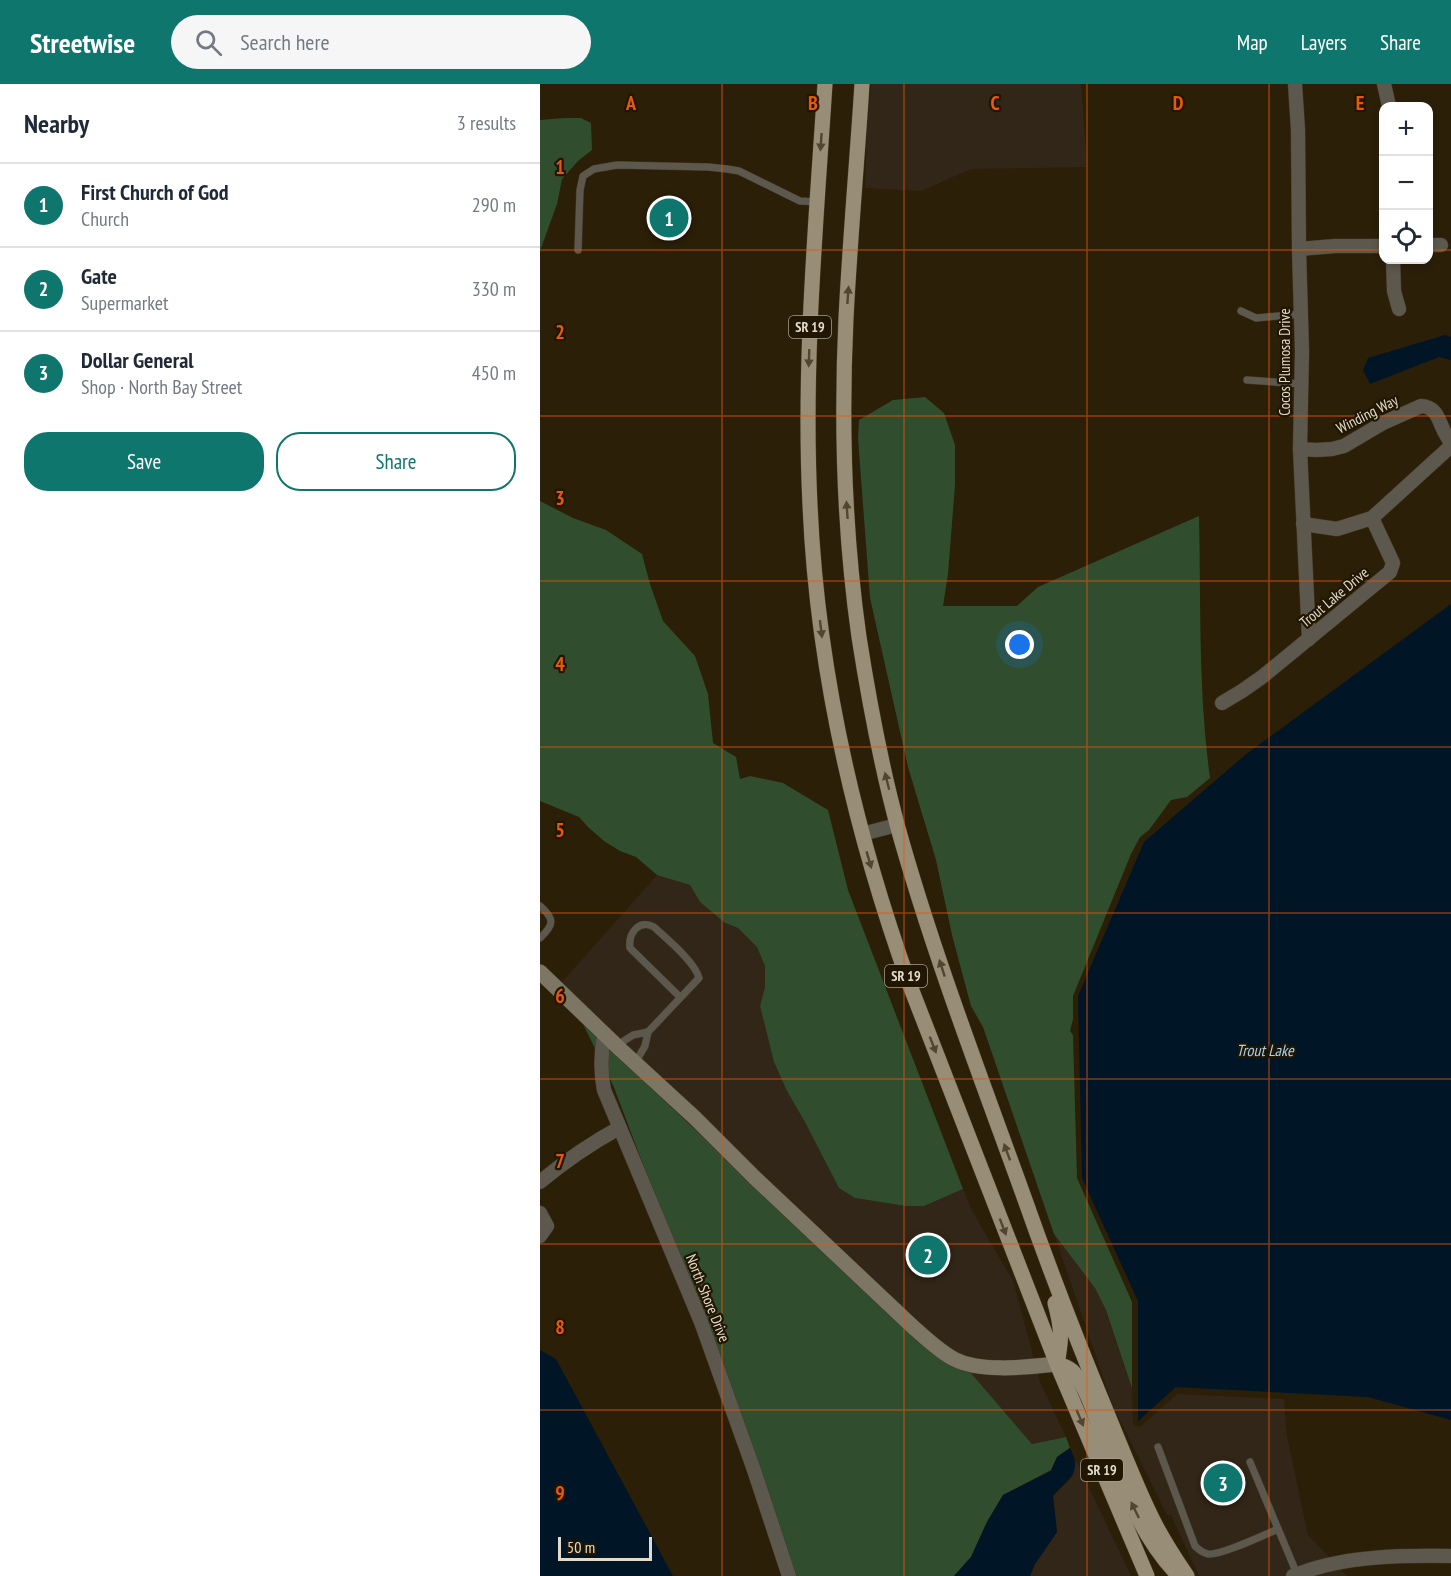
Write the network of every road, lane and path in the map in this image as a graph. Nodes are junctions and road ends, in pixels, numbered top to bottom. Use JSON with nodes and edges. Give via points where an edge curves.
{"nodes":[{"id":1,"x":825,"y":84,"type":"edge"},
{"id":2,"x":862,"y":84,"type":"edge"},
{"id":3,"x":1296,"y":84,"type":"edge"},
{"id":4,"x":1384,"y":84,"type":"edge"},
{"id":5,"x":1388,"y":102,"type":"edge"},
{"id":6,"x":818,"y":202,"type":"junction"},
{"id":7,"x":1379,"y":246,"type":"edge"},
{"id":8,"x":1299,"y":249,"type":"junction"},
{"id":9,"x":578,"y":250,"type":"dead end"},
{"id":10,"x":1393,"y":264,"type":"edge"},
{"id":11,"x":1399,"y":309,"type":"dead end"},
{"id":12,"x":1241,"y":311,"type":"dead end"},
{"id":13,"x":1301,"y":314,"type":"junction"},
{"id":14,"x":1247,"y":380,"type":"dead end"},
{"id":15,"x":1301,"y":384,"type":"junction"},
{"id":16,"x":1451,"y":444,"type":"edge"},
{"id":17,"x":1300,"y":448,"type":"junction"},
{"id":18,"x":1372,"y":518,"type":"junction"},
{"id":19,"x":1303,"y":524,"type":"junction"},
{"id":20,"x":1309,"y":639,"type":"junction"},
{"id":21,"x":1222,"y":703,"type":"dead end"},
{"id":22,"x":897,"y":825,"type":"junction"},
{"id":23,"x":862,"y":834,"type":"junction"},
{"id":24,"x":540,"y":906,"type":"edge"},
{"id":25,"x":540,"y":938,"type":"edge"},
{"id":26,"x":540,"y":972,"type":"edge"},
{"id":27,"x":680,"y":997,"type":"junction"},
{"id":28,"x":648,"y":1032,"type":"junction"},
{"id":29,"x":604,"y":1034,"type":"junction"},
{"id":30,"x":616,"y":1046,"type":"junction"},
{"id":31,"x":635,"y":1063,"type":"junction"},
{"id":32,"x":619,"y":1128,"type":"junction"},
{"id":33,"x":540,"y":1182,"type":"edge"},
{"id":34,"x":1035,"y":1227,"type":"junction"},
{"id":35,"x":1057,"y":1364,"type":"junction"},
{"id":36,"x":1158,"y":1447,"type":"dead end"},
{"id":37,"x":1250,"y":1462,"type":"dead end"},
{"id":38,"x":1278,"y":1529,"type":"junction"},
{"id":39,"x":1451,"y":1556,"type":"edge"},
{"id":40,"x":1295,"y":1575,"type":"edge"},
{"id":41,"x":789,"y":1576,"type":"edge"},
{"id":42,"x":1147,"y":1576,"type":"edge"},
{"id":43,"x":1179,"y":1576,"type":"edge"},
{"id":44,"x":1187,"y":1576,"type":"edge"}],
"edges":[{"from":1,"to":6,"type":"main road","number":"SR 19","one_way":true},
{"from":22,"to":2,"type":"main road","number":"SR 19","one_way":true,"via":[[862,655],[847,506],[846,317]]},
{"from":3,"to":8,"type":"street","name":"Cocos Plumosa Drive"},
{"from":4,"to":5,"type":"street"},
{"from":6,"to":9,"type":"lane","via":[[800,201],[727,169],[617,165],[594,169],[584,176],[580,190]]},
{"from":6,"to":23,"type":"main road","number":"SR 19","one_way":true,"via":[[808,381],[810,516],[833,702]]},
{"from":7,"to":8,"type":"street"},
{"from":8,"to":13,"type":"street","name":"Cocos Plumosa Drive"},
{"from":10,"to":11,"type":"street"},
{"from":12,"to":13,"type":"lane","via":[[1256,318]]},
{"from":13,"to":15,"type":"street","name":"Cocos Plumosa Drive"},
{"from":14,"to":15,"type":"lane"},
{"from":15,"to":17,"type":"street","name":"Cocos Plumosa Drive"},
{"from":16,"to":17,"type":"street","name":"Winding Way","via":[[1439,416],[1421,406],[1344,446]]},
{"from":16,"to":18,"type":"street"},
{"from":17,"to":19,"type":"street","name":"Cocos Plumosa Drive"},
{"from":18,"to":19,"type":"street","via":[[1338,529]]},
{"from":18,"to":20,"type":"street","name":"Trout Lake Drive","via":[[1393,567]]},
{"from":19,"to":20,"type":"street","name":"Cocos Plumosa Drive"},
{"from":20,"to":21,"type":"street","name":"Trout Lake Drive"},
{"from":22,"to":23,"type":"street"},
{"from":34,"to":22,"type":"main road","number":"SR 19","one_way":true,"via":[[940,964]]},
{"from":23,"to":35,"type":"main road","number":"SR 19","one_way":true,"via":[[909,983]]},
{"from":24,"to":25,"type":"lane","via":[[551,921]]},
{"from":26,"to":29,"type":"main road"},
{"from":27,"to":27,"type":"lane","via":[[699,978],[697,972],[654,927],[642,925],[632,933],[630,948]]},
{"from":27,"to":28,"type":"lane"},
{"from":28,"to":30,"type":"lane","via":[[633,1035]]},
{"from":28,"to":31,"type":"lane"},
{"from":29,"to":30,"type":"main road"},
{"from":29,"to":32,"type":"street","name":"North Shore Drive","via":[[601,1076]]},
{"from":30,"to":31,"type":"main road"},
{"from":31,"to":35,"type":"main road","via":[[941,1351],[969,1365],[1003,1368]]},
{"from":32,"to":33,"type":"street","via":[[563,1162]]},
{"from":32,"to":41,"type":"street","name":"North Shore Drive","via":[[701,1322]]},
{"from":34,"to":35,"type":"main road","via":[[1060,1321],[1062,1339]]},
{"from":34,"to":44,"type":"main road","number":"SR 19","via":[[1138,1487],[1152,1519]]},
{"from":35,"to":42,"type":"main road","number":"SR 19","one_way":true},
{"from":43,"to":35,"type":"main road","one_way":true,"via":[[1166,1563],[1134,1509],[1083,1385],[1067,1366]]},
{"from":36,"to":38,"type":"lane","via":[[1200,1551],[1209,1555],[1220,1552]]},
{"from":37,"to":38,"type":"lane"},
{"from":38,"to":40,"type":"lane"},
{"from":39,"to":40,"type":"street","via":[[1366,1559],[1327,1564]]}]}
